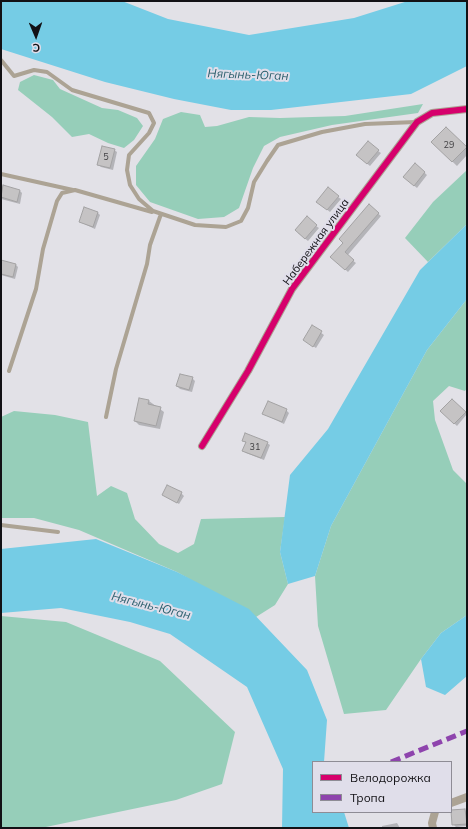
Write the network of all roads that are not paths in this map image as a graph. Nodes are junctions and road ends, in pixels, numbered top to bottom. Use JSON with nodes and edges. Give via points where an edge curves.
{"nodes":[{"id":1,"x":1,"y":60,"type":"edge"},
{"id":2,"x":467,"y":108,"type":"edge"},
{"id":3,"x":417,"y":122,"type":"junction"},
{"id":4,"x":1,"y":174,"type":"edge"},
{"id":5,"x":75,"y":190,"type":"junction"},
{"id":6,"x":161,"y":214,"type":"junction"},
{"id":7,"x":9,"y":371,"type":"dead end"},
{"id":8,"x":106,"y":417,"type":"dead end"},
{"id":9,"x":202,"y":446,"type":"dead end"},
{"id":10,"x":1,"y":525,"type":"edge"},
{"id":11,"x":58,"y":532,"type":"dead end"},
{"id":12,"x":467,"y":797,"type":"edge"},
{"id":13,"x":452,"y":803,"type":"edge"},
{"id":14,"x":434,"y":813,"type":"edge"},
{"id":15,"x":433,"y":828,"type":"edge"}],
"edges":[{"from":1,"to":6,"type":"lane","via":[[14,76],[34,70],[47,72],[72,90],[149,113],[154,123],[149,133],[129,155],[126,170],[130,185],[139,200]]},
{"from":2,"to":3,"type":"street","name":"Набережная улица","via":[[432,113]]},
{"from":3,"to":6,"type":"lane","via":[[365,124],[322,132],[278,145],[254,182],[248,208],[241,221],[226,227],[195,225]]},
{"from":3,"to":9,"type":"street","name":"Набережная улица","via":[[292,289],[248,371]]},
{"from":4,"to":5,"type":"lane"},
{"from":5,"to":6,"type":"lane"},
{"from":5,"to":7,"type":"lane","via":[[62,193],[57,201],[43,249],[36,289]]},
{"from":6,"to":8,"type":"lane","via":[[116,368]]},
{"from":10,"to":11,"type":"lane"},
{"from":12,"to":13,"type":"street"},
{"from":14,"to":15,"type":"street"}]}
